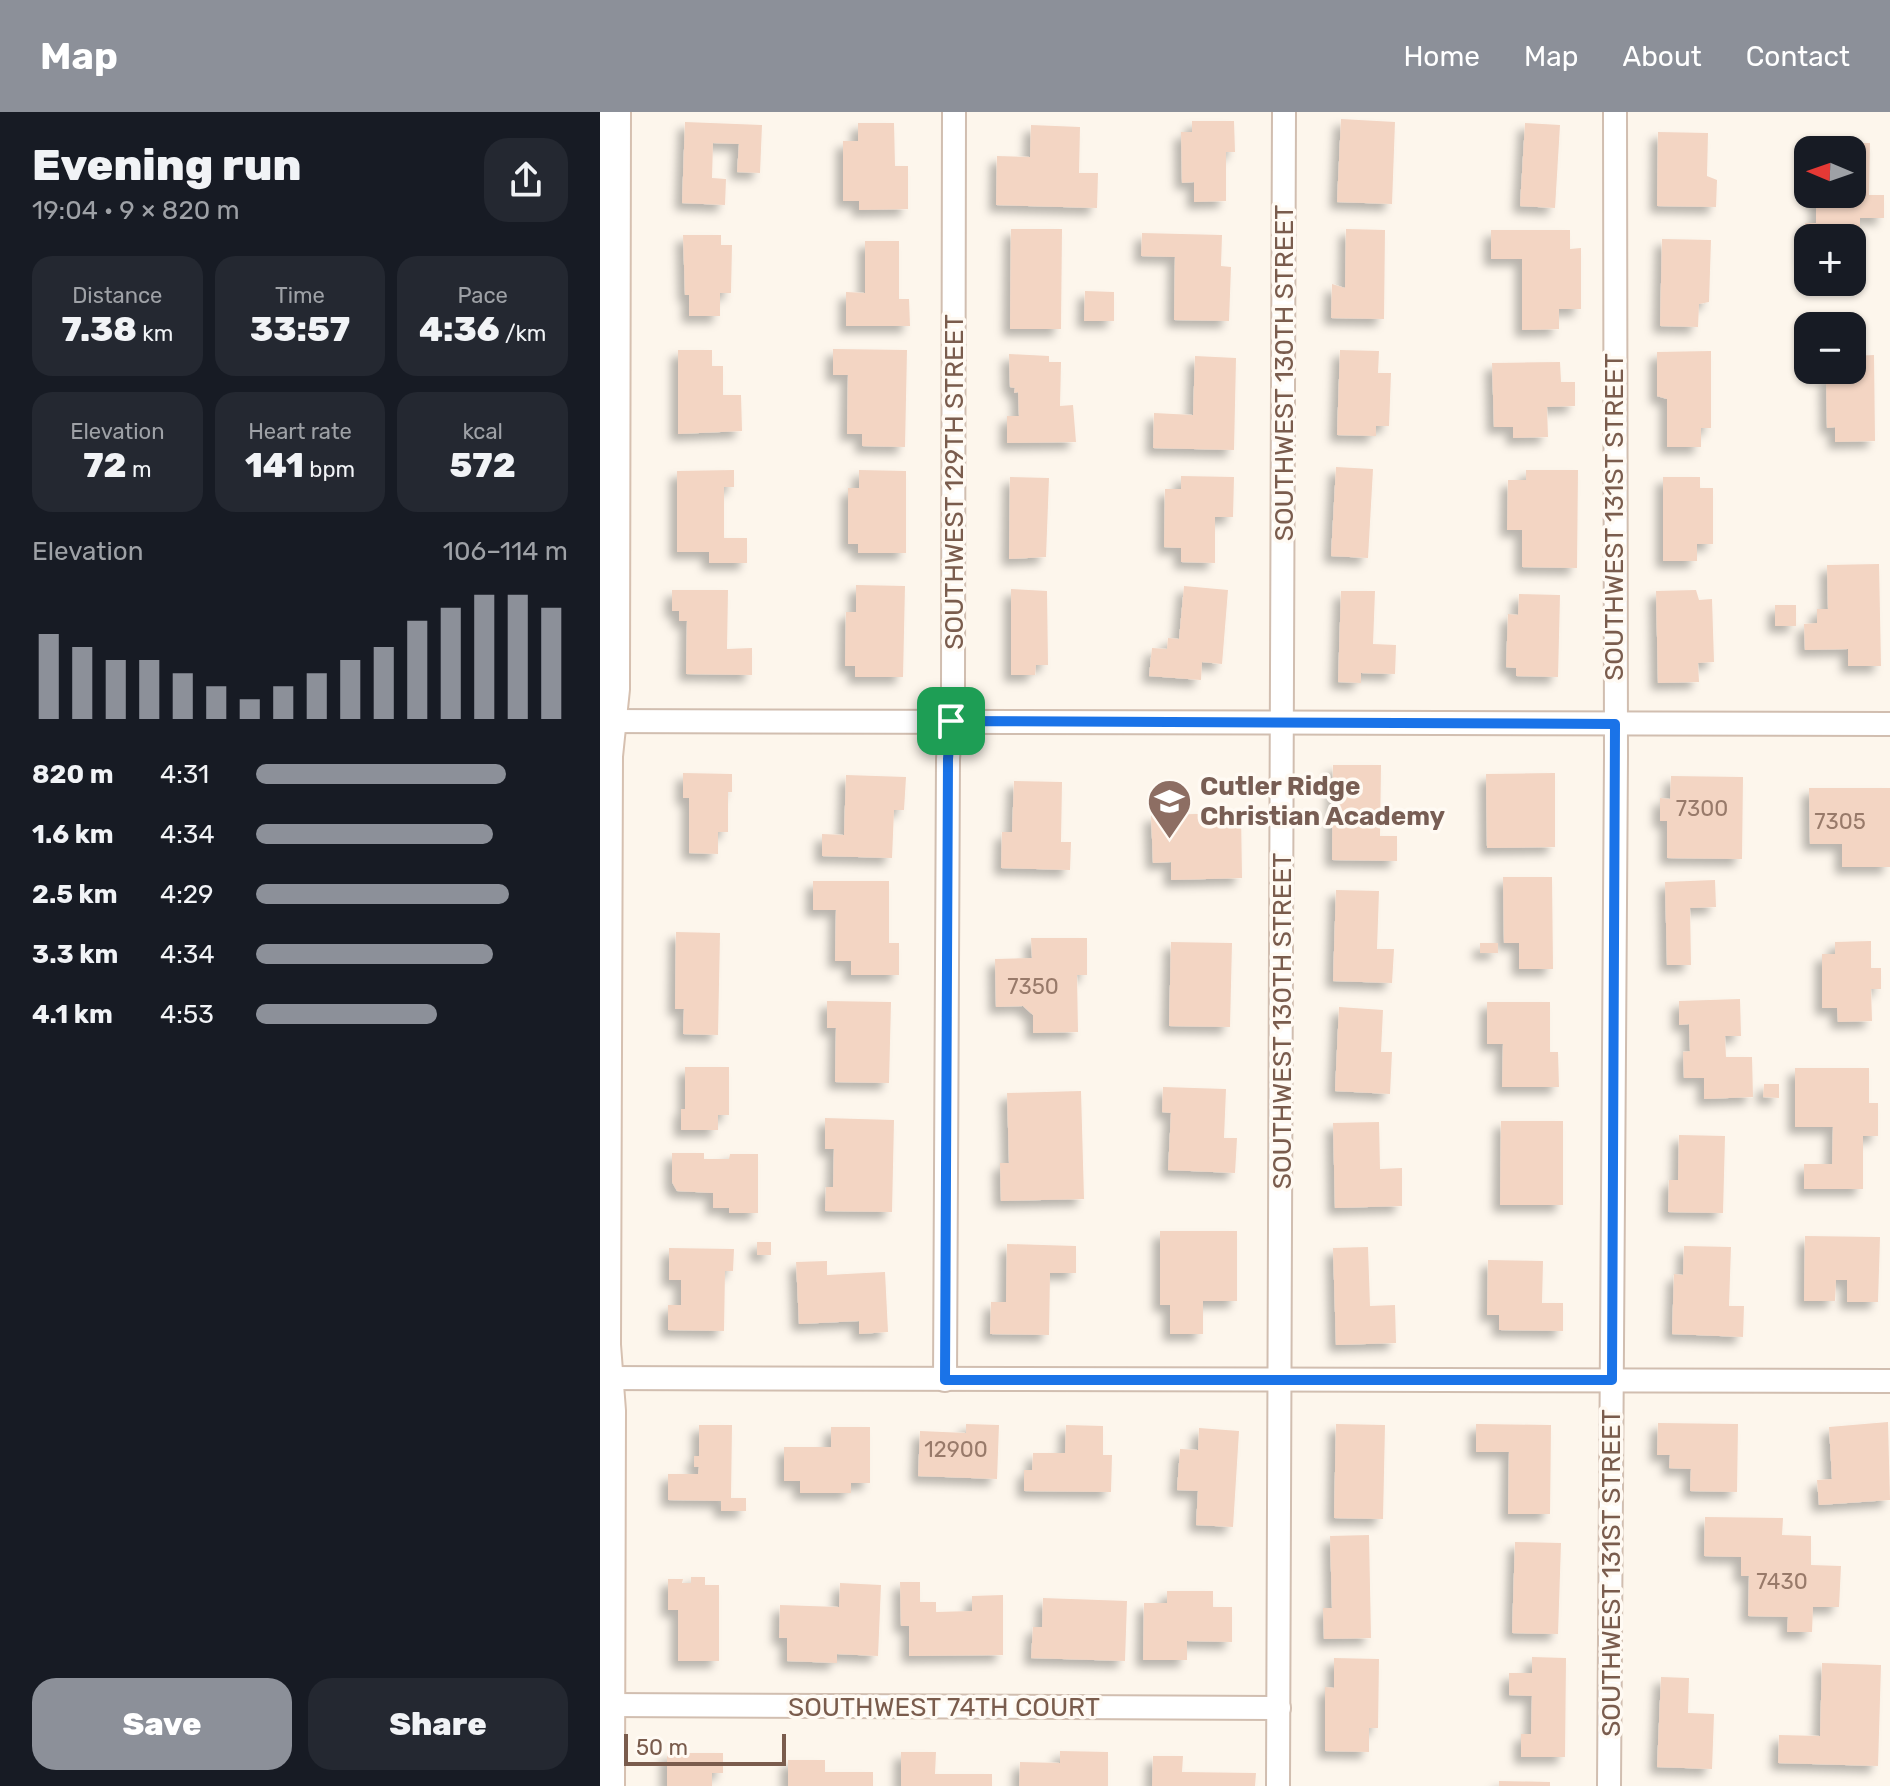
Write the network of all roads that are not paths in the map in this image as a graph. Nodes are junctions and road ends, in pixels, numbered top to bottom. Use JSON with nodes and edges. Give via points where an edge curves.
{"nodes":[{"id":1,"x":615,"y":112,"type":"edge"},
{"id":2,"x":954,"y":112,"type":"edge"},
{"id":3,"x":1284,"y":112,"type":"edge"},
{"id":4,"x":1615,"y":112,"type":"edge"},
{"id":5,"x":606,"y":721,"type":"edge"},
{"id":6,"x":951,"y":721,"type":"junction"},
{"id":7,"x":1283,"y":722,"type":"junction"},
{"id":8,"x":1615,"y":724,"type":"junction"},
{"id":9,"x":1890,"y":724,"type":"edge"},
{"id":10,"x":604,"y":1378,"type":"edge"},
{"id":11,"x":945,"y":1380,"type":"junction"},
{"id":12,"x":1280,"y":1380,"type":"junction"},
{"id":13,"x":1612,"y":1380,"type":"junction"},
{"id":14,"x":1890,"y":1381,"type":"edge"},
{"id":15,"x":609,"y":1705,"type":"junction"},
{"id":16,"x":1279,"y":1708,"type":"junction"},
{"id":17,"x":609,"y":1786,"type":"edge"},
{"id":18,"x":1278,"y":1786,"type":"edge"},
{"id":19,"x":1609,"y":1786,"type":"edge"}],
"edges":[{"from":1,"to":5,"type":"street","via":[[614,674]]},
{"from":2,"to":6,"type":"street","name":"SOUTHWEST 129TH STREET"},
{"from":3,"to":7,"type":"street","name":"SOUTHWEST 130TH STREET"},
{"from":4,"to":8,"type":"street","name":"SOUTHWEST 131ST STREET"},
{"from":5,"to":6,"type":"street"},
{"from":5,"to":10,"type":"street"},
{"from":6,"to":7,"type":"street"},
{"from":6,"to":11,"type":"street","name":"SOUTHWEST 129TH STREET"},
{"from":7,"to":8,"type":"street"},
{"from":7,"to":12,"type":"street","name":"SOUTHWEST 130TH STREET"},
{"from":8,"to":9,"type":"street"},
{"from":8,"to":13,"type":"street","name":"SOUTHWEST 131ST STREET"},
{"from":10,"to":11,"type":"street"},
{"from":10,"to":15,"type":"street","via":[[610,1411]]},
{"from":11,"to":12,"type":"street"},
{"from":12,"to":13,"type":"street"},
{"from":12,"to":16,"type":"street","name":"SOUTHWEST 130TH STREET"},
{"from":13,"to":14,"type":"street"},
{"from":13,"to":19,"type":"street","name":"SOUTHWEST 131ST STREET"},
{"from":15,"to":16,"type":"street","name":"SOUTHWEST 74TH COURT"},
{"from":15,"to":17,"type":"street"},
{"from":16,"to":18,"type":"street","name":"SOUTHWEST 130TH STREET"}]}
